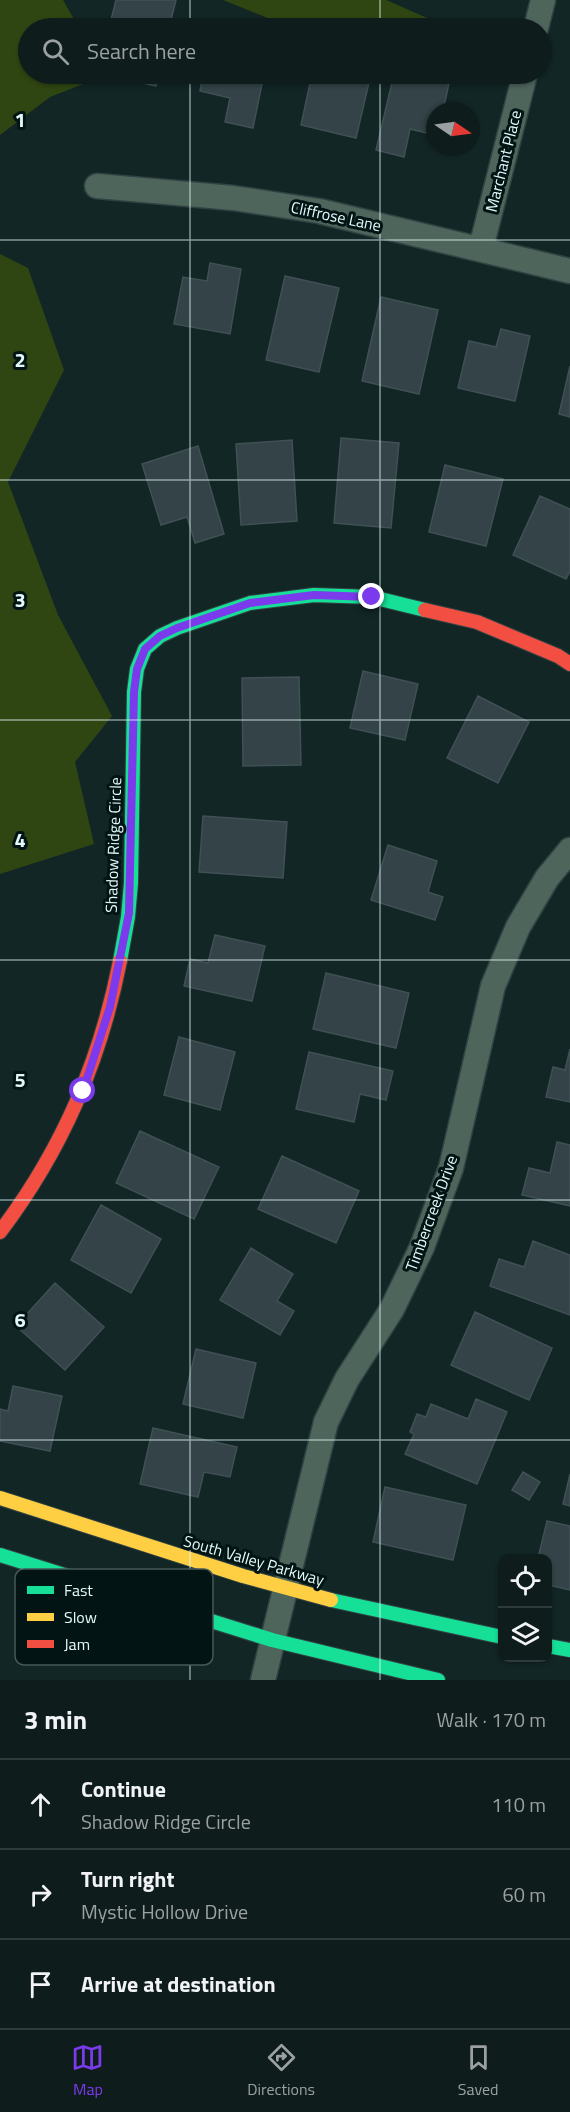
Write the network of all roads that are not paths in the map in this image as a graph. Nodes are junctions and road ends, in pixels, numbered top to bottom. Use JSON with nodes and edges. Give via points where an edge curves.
{"nodes":[{"id":1,"x":543,"y":0,"type":"edge"},
{"id":2,"x":538,"y":18,"type":"edge"},
{"id":3,"x":522,"y":84,"type":"edge"},
{"id":4,"x":97,"y":186,"type":"dead end"},
{"id":5,"x":481,"y":249,"type":"junction"},
{"id":6,"x":570,"y":271,"type":"edge"},
{"id":7,"x":570,"y":664,"type":"edge"},
{"id":8,"x":570,"y":850,"type":"edge"},
{"id":9,"x":0,"y":1232,"type":"edge"},
{"id":10,"x":0,"y":1498,"type":"edge"},
{"id":11,"x":0,"y":1555,"type":"edge"},
{"id":12,"x":45,"y":1569,"type":"edge"},
{"id":13,"x":285,"y":1588,"type":"junction"},
{"id":14,"x":213,"y":1622,"type":"edge"},
{"id":15,"x":498,"y":1635,"type":"edge"},
{"id":16,"x":272,"y":1640,"type":"junction"},
{"id":17,"x":552,"y":1647,"type":"edge"},
{"id":18,"x":570,"y":1650,"type":"edge"},
{"id":19,"x":263,"y":1680,"type":"edge"},
{"id":20,"x":438,"y":1680,"type":"edge"}],
"edges":[{"from":1,"to":2,"type":"street"},
{"from":3,"to":5,"type":"street","name":"Marchant Place"},
{"from":4,"to":5,"type":"street","name":"Cliffrose Lane","via":[[233,198],[319,211]]},
{"from":5,"to":6,"type":"street","name":"Cliffrose Lane"},
{"from":7,"to":9,"type":"street","name":"Shadow Ridge Circle","via":[[477,622],[372,597],[314,595],[250,603],[177,628],[145,649],[134,692],[129,913],[110,1007],[83,1091],[21,1207]]},
{"from":8,"to":13,"type":"street","name":"Timbercreek Drive","via":[[547,878],[518,927],[493,986],[451,1168],[422,1247],[392,1310],[347,1378],[326,1422]]},
{"from":10,"to":13,"type":"street","name":"South Valley Parkway"},
{"from":11,"to":12,"type":"street"},
{"from":13,"to":15,"type":"street","name":"South Valley Parkway"},
{"from":13,"to":16,"type":"street","name":"Timbercreek Drive"},
{"from":14,"to":16,"type":"street"},
{"from":16,"to":19,"type":"street","name":"Timbercreek Drive"},
{"from":16,"to":20,"type":"street"},
{"from":17,"to":18,"type":"street"}]}
